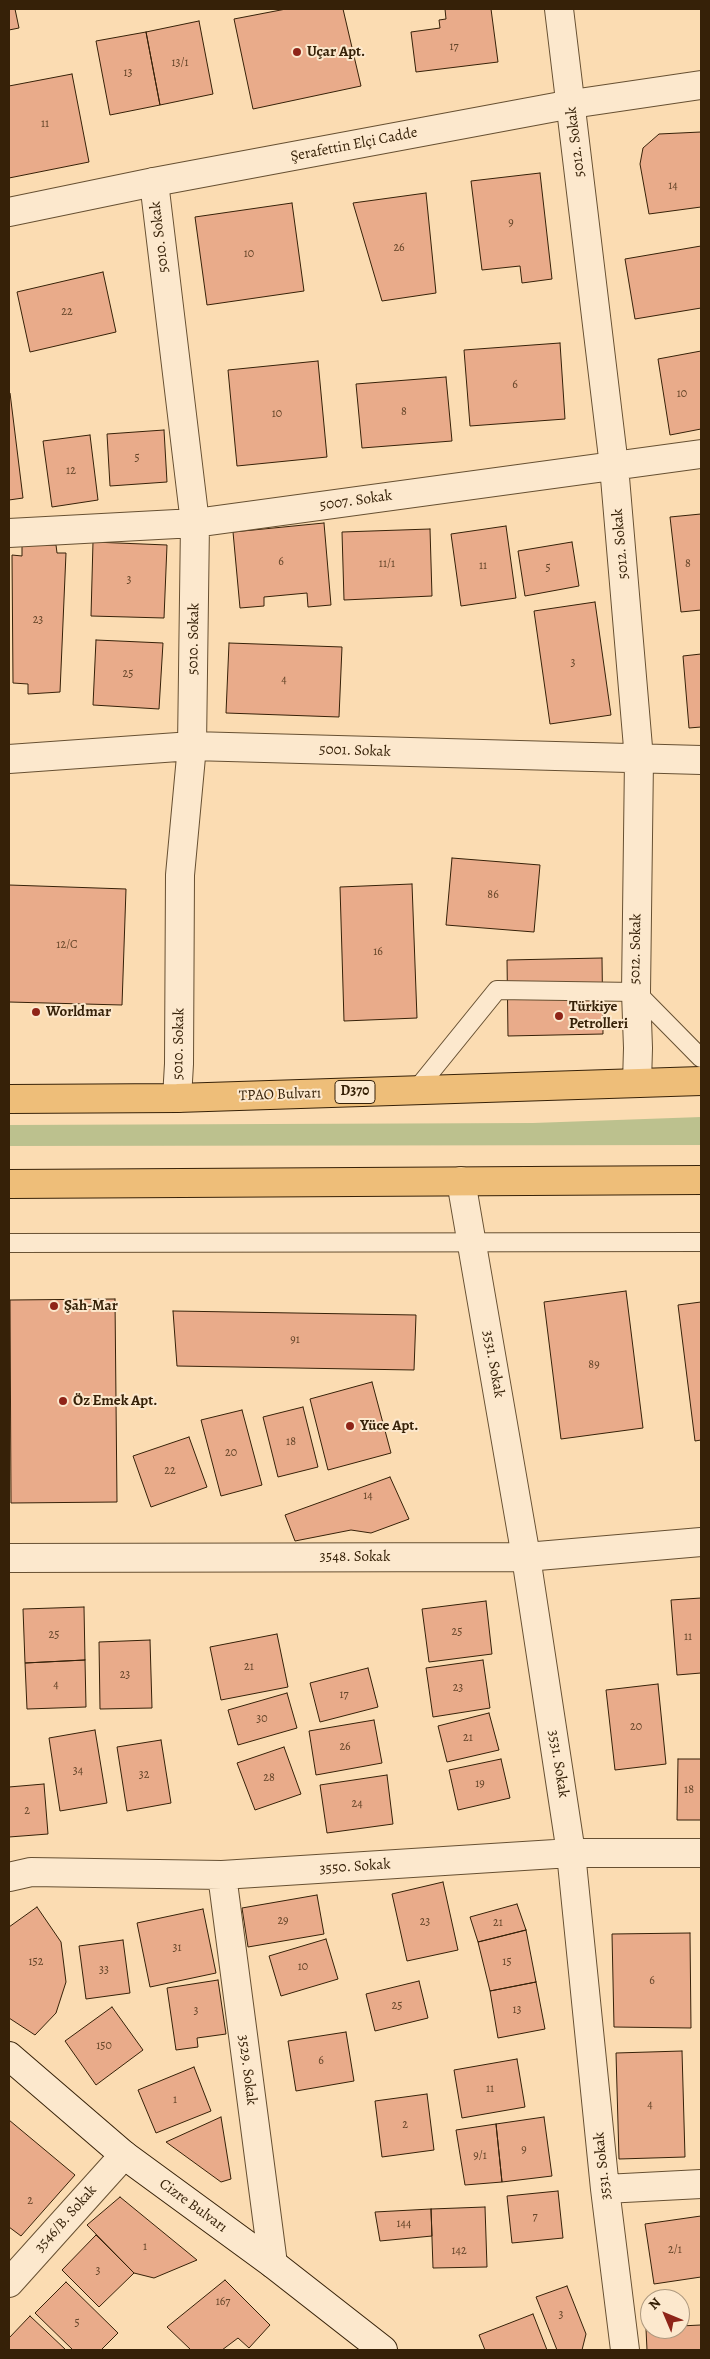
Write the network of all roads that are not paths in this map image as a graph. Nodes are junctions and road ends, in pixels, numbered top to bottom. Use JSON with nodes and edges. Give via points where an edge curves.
{"nodes":[{"id":1,"x":559,"y":9,"type":"edge"},
{"id":2,"x":701,"y":84,"type":"edge"},
{"id":3,"x":572,"y":104,"type":"junction"},
{"id":4,"x":154,"y":182,"type":"junction"},
{"id":5,"x":9,"y":212,"type":"edge"},
{"id":6,"x":701,"y":454,"type":"edge"},
{"id":7,"x":614,"y":466,"type":"junction"},
{"id":8,"x":195,"y":523,"type":"junction"},
{"id":9,"x":9,"y":533,"type":"edge"},
{"id":10,"x":192,"y":746,"type":"junction"},
{"id":11,"x":9,"y":759,"type":"edge"},
{"id":12,"x":639,"y":759,"type":"junction"},
{"id":13,"x":701,"y":760,"type":"edge"},
{"id":14,"x":636,"y":992,"type":"junction"},
{"id":15,"x":701,"y":1058,"type":"edge"},
{"id":16,"x":701,"y":1082,"type":"edge"},
{"id":17,"x":636,"y":1083,"type":"junction"},
{"id":18,"x":416,"y":1090,"type":"junction"},
{"id":19,"x":177,"y":1098,"type":"junction"},
{"id":20,"x":9,"y":1099,"type":"edge"},
{"id":21,"x":701,"y":1180,"type":"edge"},
{"id":22,"x":461,"y":1181,"type":"junction"},
{"id":23,"x":9,"y":1184,"type":"edge"},
{"id":24,"x":701,"y":1242,"type":"edge"},
{"id":25,"x":9,"y":1243,"type":"edge"},
{"id":26,"x":472,"y":1244,"type":"junction"},
{"id":27,"x":701,"y":1542,"type":"edge"},
{"id":28,"x":526,"y":1557,"type":"junction"},
{"id":29,"x":9,"y":1558,"type":"edge"},
{"id":30,"x":571,"y":1853,"type":"junction"},
{"id":31,"x":701,"y":1853,"type":"edge"},
{"id":32,"x":222,"y":1875,"type":"junction"},
{"id":33,"x":9,"y":1877,"type":"edge"},
{"id":34,"x":9,"y":2056,"type":"edge"},
{"id":35,"x":124,"y":2155,"type":"junction"},
{"id":36,"x":701,"y":2184,"type":"edge"},
{"id":37,"x":605,"y":2188,"type":"junction"},
{"id":38,"x":272,"y":2264,"type":"junction"},
{"id":39,"x":9,"y":2283,"type":"edge"},
{"id":40,"x":383,"y":2350,"type":"edge"},
{"id":41,"x":625,"y":2350,"type":"edge"}],
"edges":[{"from":1,"to":3,"type":"street","name":"5012. Sokak"},
{"from":2,"to":3,"type":"street","name":"Şerafettin Elçi Cadde"},
{"from":3,"to":4,"type":"street","name":"Şerafettin Elçi Cadde"},
{"from":3,"to":7,"type":"street","name":"5012. Sokak"},
{"from":4,"to":5,"type":"street","name":"Şerafettin Elçi Cadde"},
{"from":4,"to":8,"type":"street","name":"5010. Sokak"},
{"from":6,"to":7,"type":"street","name":"5007. Sokak"},
{"from":7,"to":8,"type":"street","name":"5007. Sokak"},
{"from":7,"to":12,"type":"street","name":"5012. Sokak"},
{"from":8,"to":9,"type":"street","name":"5007. Sokak"},
{"from":8,"to":10,"type":"street","name":"5010. Sokak"},
{"from":10,"to":11,"type":"street","name":"5001. Sokak"},
{"from":10,"to":12,"type":"street","name":"5001. Sokak"},
{"from":10,"to":19,"type":"street","name":"5010. Sokak","via":[[180,875]]},
{"from":12,"to":13,"type":"street","name":"5001. Sokak"},
{"from":12,"to":14,"type":"street","name":"5012. Sokak"},
{"from":14,"to":15,"type":"lane"},
{"from":14,"to":17,"type":"street","name":"5012. Sokak"},
{"from":14,"to":18,"type":"lane","via":[[497,990]]},
{"from":16,"to":17,"type":"highway","name":"TPAO Bulvarı","number":"D370"},
{"from":17,"to":18,"type":"highway","name":"TPAO Bulvarı","number":"D370"},
{"from":18,"to":19,"type":"highway","name":"TPAO Bulvarı","number":"D370"},
{"from":19,"to":20,"type":"highway","name":"TPAO Bulvarı","number":"D370"},
{"from":21,"to":22,"type":"highway"},
{"from":22,"to":23,"type":"highway"},
{"from":22,"to":26,"type":"street","name":"3531. Sokak"},
{"from":24,"to":26,"type":"lane"},
{"from":25,"to":26,"type":"lane"},
{"from":26,"to":28,"type":"street","name":"3531. Sokak"},
{"from":27,"to":28,"type":"street","name":"3548. Sokak"},
{"from":28,"to":29,"type":"street","name":"3548. Sokak"},
{"from":28,"to":30,"type":"street","name":"3531. Sokak"},
{"from":30,"to":31,"type":"street","name":"3550. Sokak"},
{"from":30,"to":32,"type":"street","name":"3550. Sokak"},
{"from":30,"to":37,"type":"street","name":"3531. Sokak"},
{"from":32,"to":33,"type":"street","name":"3550. Sokak","via":[[31,1872]]},
{"from":32,"to":38,"type":"street","name":"3529. Sokak"},
{"from":34,"to":35,"type":"street","name":"Cizre Bulvarı"},
{"from":35,"to":38,"type":"street","name":"Cizre Bulvarı"},
{"from":35,"to":39,"type":"street","name":"3546/B. Sokak"},
{"from":36,"to":37,"type":"street"},
{"from":37,"to":41,"type":"street","name":"3531. Sokak"},
{"from":38,"to":40,"type":"street","name":"Cizre Bulvarı"}]}
